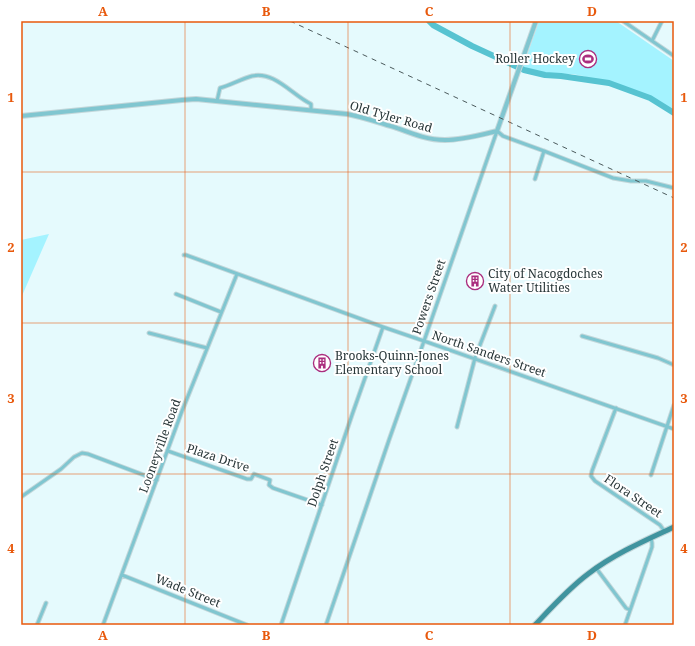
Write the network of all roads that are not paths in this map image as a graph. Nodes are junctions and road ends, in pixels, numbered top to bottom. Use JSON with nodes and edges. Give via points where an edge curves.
{"nodes":[{"id":1,"x":535,"y":21,"type":"edge"},
{"id":2,"x":623,"y":21,"type":"edge"},
{"id":3,"x":662,"y":21,"type":"edge"},
{"id":4,"x":652,"y":41,"type":"junction"},
{"id":5,"x":674,"y":56,"type":"edge"},
{"id":6,"x":217,"y":101,"type":"junction"},
{"id":7,"x":311,"y":110,"type":"junction"},
{"id":8,"x":21,"y":116,"type":"edge"},
{"id":9,"x":497,"y":132,"type":"junction"},
{"id":10,"x":544,"y":151,"type":"junction"},
{"id":11,"x":535,"y":179,"type":"dead end"},
{"id":12,"x":674,"y":188,"type":"edge"},
{"id":13,"x":184,"y":255,"type":"dead end"},
{"id":14,"x":237,"y":274,"type":"junction"},
{"id":15,"x":176,"y":294,"type":"dead end"},
{"id":16,"x":495,"y":306,"type":"dead end"},
{"id":17,"x":221,"y":312,"type":"junction"},
{"id":18,"x":383,"y":327,"type":"junction"},
{"id":19,"x":149,"y":333,"type":"dead end"},
{"id":20,"x":582,"y":336,"type":"dead end"},
{"id":21,"x":424,"y":341,"type":"junction"},
{"id":22,"x":207,"y":348,"type":"junction"},
{"id":23,"x":475,"y":358,"type":"junction"},
{"id":24,"x":674,"y":365,"type":"edge"},
{"id":25,"x":674,"y":405,"type":"edge"},
{"id":26,"x":616,"y":408,"type":"junction"},
{"id":27,"x":667,"y":426,"type":"junction"},
{"id":28,"x":457,"y":427,"type":"dead end"},
{"id":29,"x":674,"y":429,"type":"edge"},
{"id":30,"x":168,"y":451,"type":"junction"},
{"id":31,"x":651,"y":475,"type":"dead end"},
{"id":32,"x":157,"y":480,"type":"junction"},
{"id":33,"x":21,"y":497,"type":"edge"},
{"id":34,"x":322,"y":505,"type":"junction"},
{"id":35,"x":674,"y":527,"type":"edge"},
{"id":36,"x":665,"y":532,"type":"junction"},
{"id":37,"x":651,"y":538,"type":"junction"},
{"id":38,"x":596,"y":568,"type":"junction"},
{"id":39,"x":122,"y":575,"type":"junction"},
{"id":40,"x":46,"y":603,"type":"dead end"},
{"id":41,"x":630,"y":610,"type":"junction"},
{"id":42,"x":37,"y":625,"type":"edge"},
{"id":43,"x":103,"y":625,"type":"edge"},
{"id":44,"x":247,"y":625,"type":"edge"},
{"id":45,"x":281,"y":625,"type":"edge"},
{"id":46,"x":326,"y":625,"type":"edge"},
{"id":47,"x":535,"y":625,"type":"edge"},
{"id":48,"x":625,"y":625,"type":"edge"}],
"edges":[{"from":1,"to":9,"type":"street","name":"Powers Street"},
{"from":2,"to":4,"type":"street"},
{"from":3,"to":4,"type":"street"},
{"from":4,"to":5,"type":"street"},
{"from":6,"to":7,"type":"street","name":"Old Tyler Road"},
{"from":6,"to":7,"type":"street","via":[[220,88],[254,76],[263,76],[275,79],[312,105]]},
{"from":6,"to":8,"type":"street","name":"Old Tyler Road","via":[[182,100]]},
{"from":7,"to":9,"type":"street","name":"Old Tyler Road","via":[[366,118],[436,140],[455,140]]},
{"from":9,"to":10,"type":"street"},
{"from":9,"to":21,"type":"street","name":"Powers Street"},
{"from":10,"to":11,"type":"street"},
{"from":10,"to":12,"type":"street","via":[[613,178],[646,181]]},
{"from":13,"to":14,"type":"street","name":"North Sanders Street"},
{"from":14,"to":17,"type":"street","name":"Looneyville Road"},
{"from":14,"to":18,"type":"street","name":"North Sanders Street"},
{"from":15,"to":17,"type":"street"},
{"from":16,"to":23,"type":"street"},
{"from":17,"to":22,"type":"street","name":"Looneyville Road"},
{"from":18,"to":21,"type":"street","name":"North Sanders Street"},
{"from":18,"to":34,"type":"street","name":"Dolph Street"},
{"from":19,"to":22,"type":"street"},
{"from":20,"to":24,"type":"street"},
{"from":21,"to":23,"type":"street","name":"North Sanders Street"},
{"from":21,"to":46,"type":"street","name":"Powers Street"},
{"from":22,"to":30,"type":"street","name":"Looneyville Road"},
{"from":23,"to":26,"type":"street","name":"North Sanders Street"},
{"from":23,"to":28,"type":"street"},
{"from":25,"to":27,"type":"street"},
{"from":26,"to":27,"type":"street","name":"North Sanders Street"},
{"from":26,"to":36,"type":"street","name":"Flora Street","via":[[592,477],[595,482]]},
{"from":27,"to":29,"type":"street","name":"North Sanders Street"},
{"from":27,"to":31,"type":"street"},
{"from":30,"to":32,"type":"street","name":"Looneyville Road"},
{"from":30,"to":34,"type":"street","name":"Plaza Drive","via":[[247,479],[251,479],[254,474],[270,480],[269,485],[273,488]]},
{"from":32,"to":33,"type":"street","via":[[82,453],[71,458],[61,469]]},
{"from":32,"to":39,"type":"street","name":"Looneyville Road"},
{"from":34,"to":45,"type":"street","name":"Dolph Street"},
{"from":35,"to":36,"type":"main road"},
{"from":36,"to":37,"type":"main road"},
{"from":37,"to":38,"type":"main road"},
{"from":37,"to":41,"type":"street","via":[[652,547]]},
{"from":38,"to":41,"type":"street"},
{"from":38,"to":47,"type":"main road","via":[[571,588]]},
{"from":39,"to":43,"type":"street","name":"Looneyville Road"},
{"from":39,"to":44,"type":"street","name":"Wade Street"},
{"from":40,"to":42,"type":"street"},
{"from":41,"to":48,"type":"street"}]}
